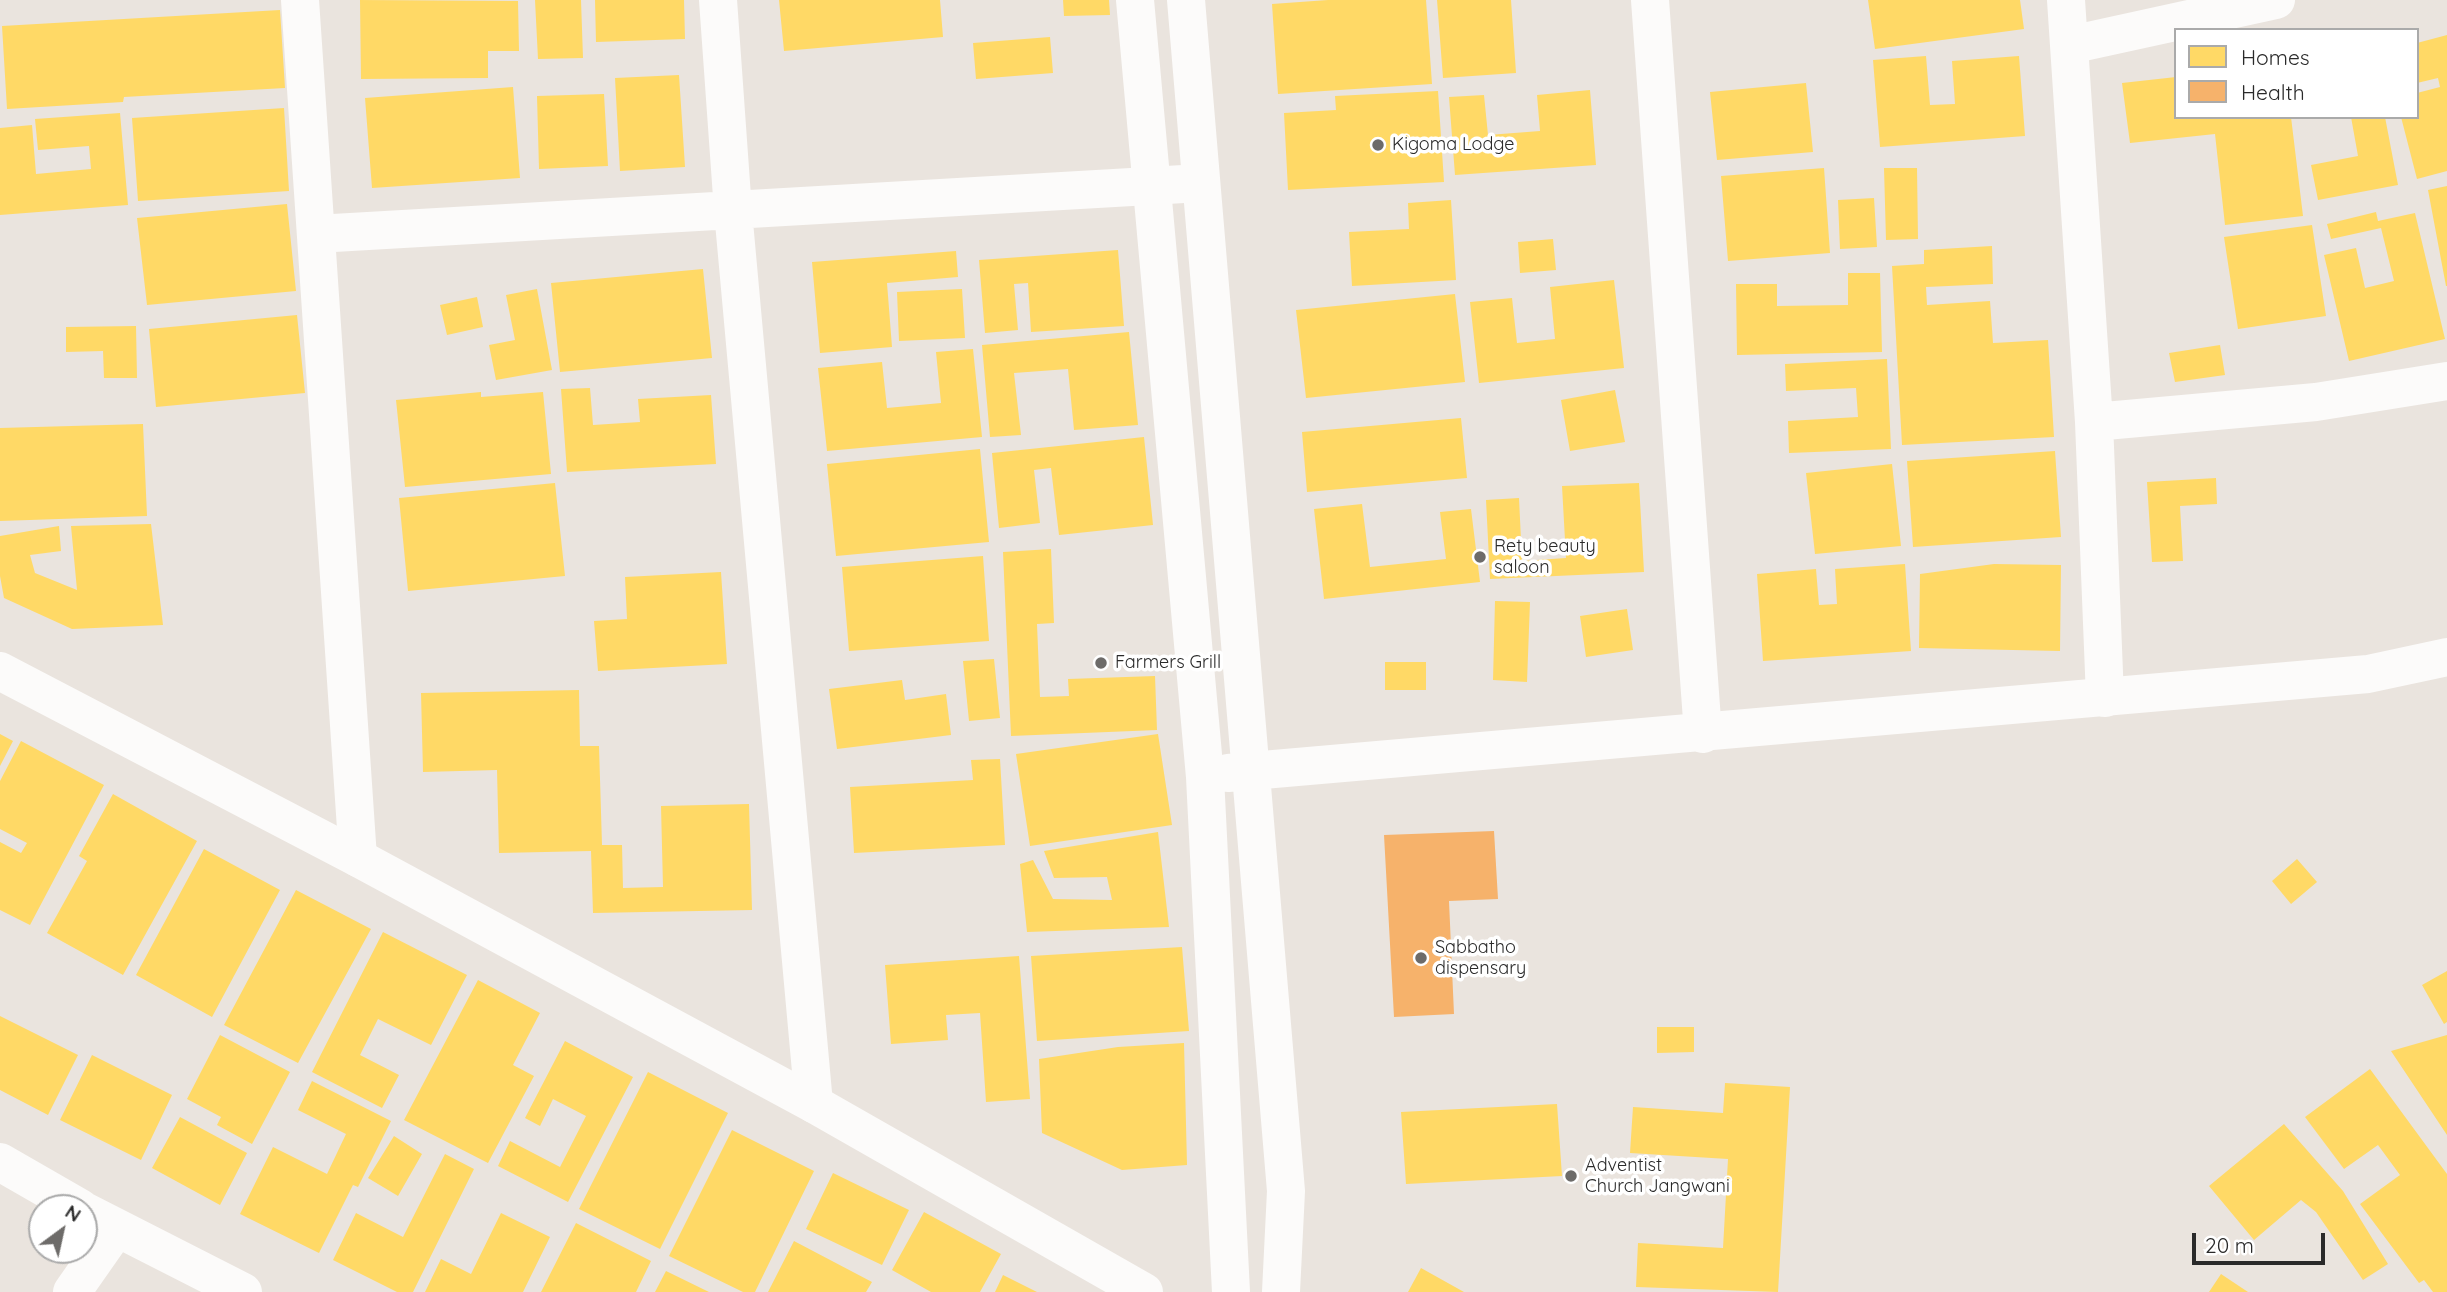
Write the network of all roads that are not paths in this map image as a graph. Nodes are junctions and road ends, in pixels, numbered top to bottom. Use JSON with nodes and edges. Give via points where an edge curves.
{"nodes":[{"id":1,"x":300,"y":0,"type":"edge"},
{"id":2,"x":718,"y":0,"type":"edge"},
{"id":3,"x":1135,"y":0,"type":"edge"},
{"id":4,"x":1186,"y":0,"type":"edge"},
{"id":5,"x":1650,"y":0,"type":"edge"},
{"id":6,"x":2066,"y":0,"type":"edge"},
{"id":7,"x":2276,"y":0,"type":"edge"},
{"id":8,"x":2070,"y":45,"type":"junction"},
{"id":9,"x":1201,"y":183,"type":"junction"},
{"id":10,"x":1152,"y":186,"type":"junction"},
{"id":11,"x":733,"y":211,"type":"junction"},
{"id":12,"x":316,"y":234,"type":"junction"},
{"id":13,"x":2447,"y":381,"type":"edge"},
{"id":14,"x":2094,"y":422,"type":"junction"},
{"id":15,"x":2447,"y":657,"type":"edge"},
{"id":16,"x":0,"y":671,"type":"edge"},
{"id":17,"x":2105,"y":698,"type":"junction"},
{"id":18,"x":1703,"y":734,"type":"junction"},
{"id":19,"x":1251,"y":770,"type":"junction"},
{"id":20,"x":1205,"y":777,"type":"junction"},
{"id":21,"x":358,"y":858,"type":"junction"},
{"id":22,"x":814,"y":1104,"type":"junction"},
{"id":23,"x":0,"y":1162,"type":"edge"},
{"id":24,"x":55,"y":1194,"type":"edge"},
{"id":25,"x":98,"y":1219,"type":"edge"},
{"id":26,"x":80,"y":1264,"type":"edge"},
{"id":27,"x":72,"y":1292,"type":"edge"},
{"id":28,"x":243,"y":1292,"type":"edge"},
{"id":29,"x":1144,"y":1292,"type":"edge"},
{"id":30,"x":1231,"y":1292,"type":"edge"},
{"id":31,"x":1281,"y":1292,"type":"edge"}],
"edges":[{"from":1,"to":12,"type":"street"},
{"from":2,"to":11,"type":"street"},
{"from":3,"to":10,"type":"street"},
{"from":4,"to":9,"type":"street"},
{"from":5,"to":18,"type":"street"},
{"from":6,"to":8,"type":"street"},
{"from":7,"to":8,"type":"street"},
{"from":8,"to":14,"type":"street"},
{"from":9,"to":10,"type":"street"},
{"from":9,"to":19,"type":"street"},
{"from":10,"to":11,"type":"street"},
{"from":10,"to":20,"type":"street"},
{"from":11,"to":12,"type":"street"},
{"from":11,"to":22,"type":"street"},
{"from":12,"to":21,"type":"street"},
{"from":13,"to":14,"type":"street","via":[[2316,402]]},
{"from":14,"to":17,"type":"street"},
{"from":15,"to":17,"type":"street","via":[[2368,674]]},
{"from":16,"to":21,"type":"street"},
{"from":17,"to":18,"type":"street"},
{"from":18,"to":19,"type":"street"},
{"from":19,"to":20,"type":"street"},
{"from":19,"to":31,"type":"street","via":[[1286,1191]]},
{"from":20,"to":30,"type":"street"},
{"from":21,"to":22,"type":"street"},
{"from":22,"to":29,"type":"street"},
{"from":23,"to":24,"type":"street"},
{"from":25,"to":28,"type":"street"},
{"from":26,"to":27,"type":"street"}]}
